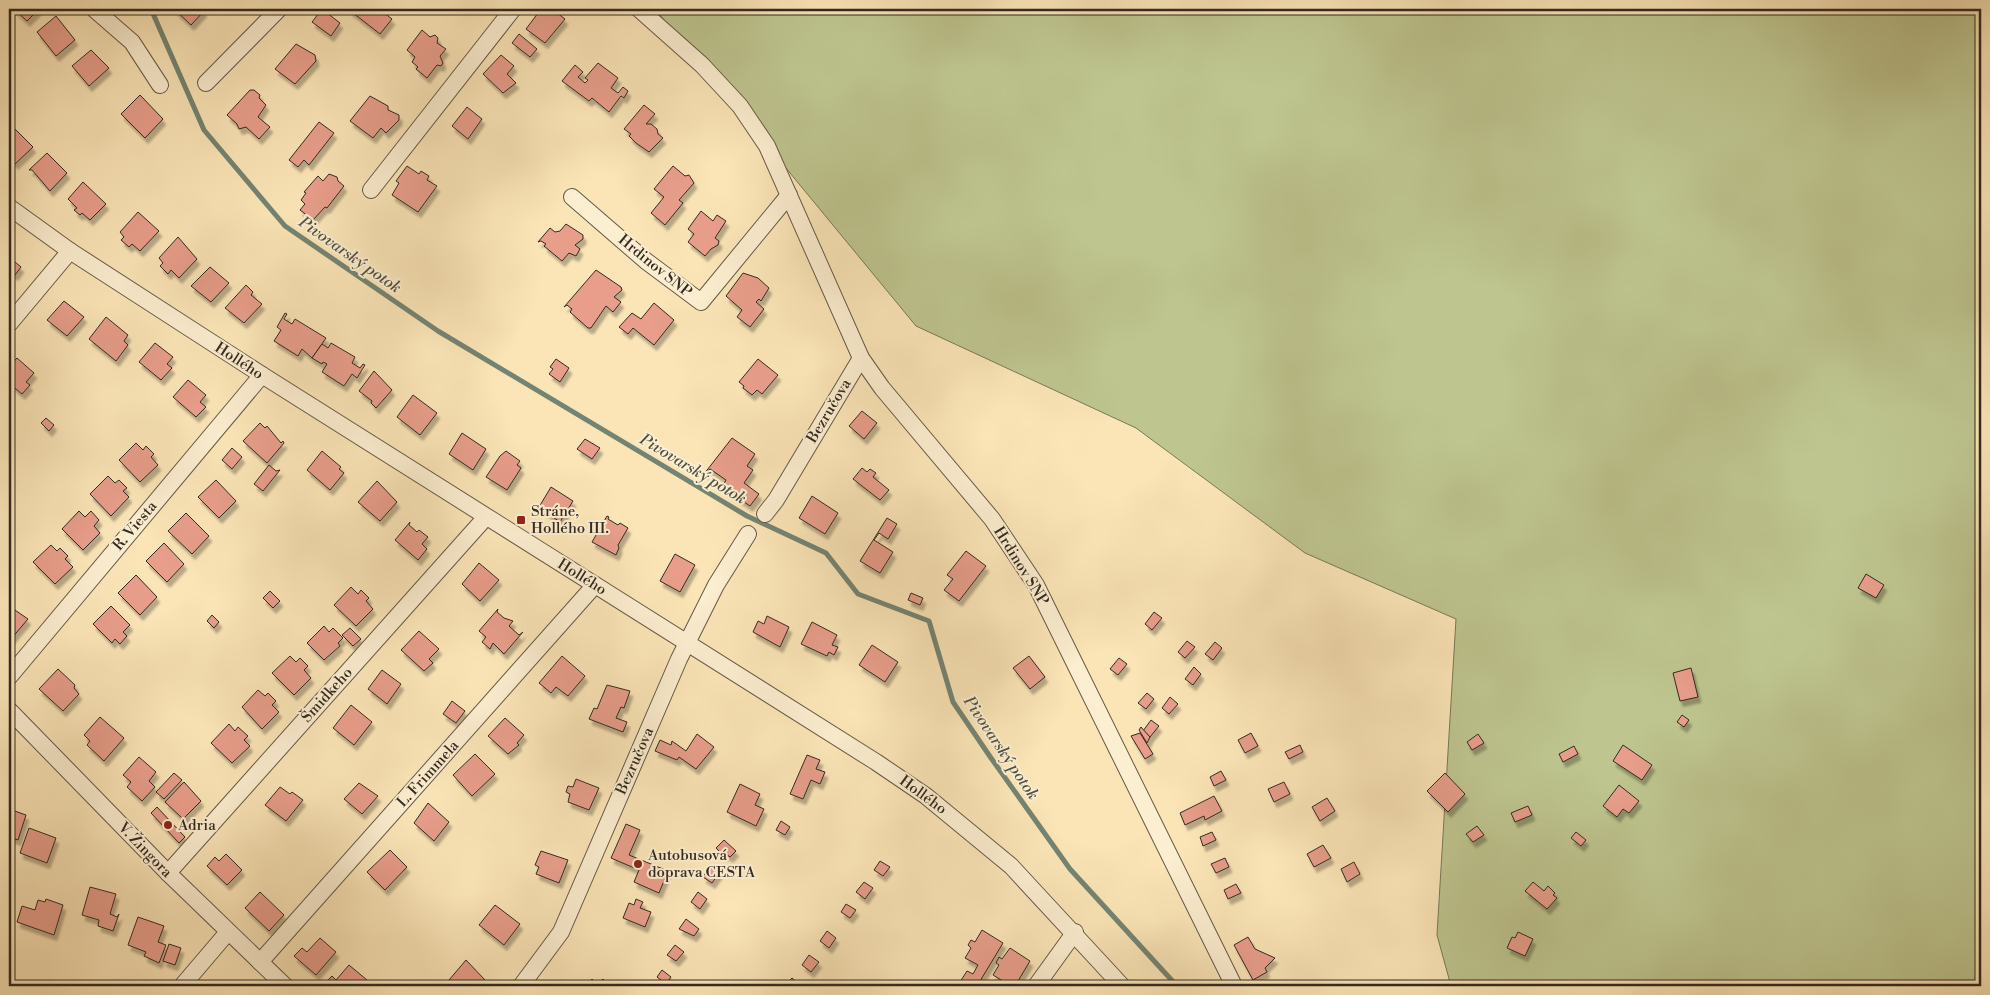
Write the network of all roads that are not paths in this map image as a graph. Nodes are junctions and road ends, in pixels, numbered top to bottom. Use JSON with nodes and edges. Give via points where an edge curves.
{"nodes":[{"id":1,"x":94,"y":9,"type":"edge"},
{"id":2,"x":279,"y":9,"type":"edge"},
{"id":3,"x":513,"y":9,"type":"edge"},
{"id":4,"x":639,"y":9,"type":"edge"},
{"id":5,"x":206,"y":83,"type":"dead end"},
{"id":6,"x":160,"y":85,"type":"dead end"},
{"id":7,"x":371,"y":190,"type":"dead end"},
{"id":8,"x":789,"y":196,"type":"junction"},
{"id":9,"x":572,"y":197,"type":"dead end"},
{"id":10,"x":9,"y":207,"type":"edge"},
{"id":11,"x":70,"y":251,"type":"junction"},
{"id":12,"x":9,"y":324,"type":"edge"},
{"id":13,"x":861,"y":358,"type":"junction"},
{"id":14,"x":262,"y":375,"type":"junction"},
{"id":15,"x":765,"y":514,"type":"dead end"},
{"id":16,"x":486,"y":517,"type":"junction"},
{"id":17,"x":748,"y":534,"type":"dead end"},
{"id":18,"x":595,"y":585,"type":"junction"},
{"id":19,"x":687,"y":644,"type":"junction"},
{"id":20,"x":9,"y":676,"type":"edge"},
{"id":21,"x":9,"y":710,"type":"edge"},
{"id":22,"x":168,"y":873,"type":"junction"},
{"id":23,"x":228,"y":932,"type":"junction"},
{"id":24,"x":1075,"y":932,"type":"junction"},
{"id":25,"x":260,"y":962,"type":"junction"},
{"id":26,"x":182,"y":986,"type":"edge"},
{"id":27,"x":285,"y":986,"type":"edge"},
{"id":28,"x":521,"y":986,"type":"edge"},
{"id":29,"x":1036,"y":986,"type":"edge"},
{"id":30,"x":1122,"y":986,"type":"edge"},
{"id":31,"x":1234,"y":986,"type":"edge"}],
"edges":[{"from":1,"to":6,"type":"street","via":[[132,42]]},
{"from":2,"to":5,"type":"street"},
{"from":3,"to":7,"type":"street"},
{"from":4,"to":8,"type":"street","name":"Hrdinov SNP","via":[[702,66],[740,106],[767,146]]},
{"from":8,"to":9,"type":"street","name":"Hrdinov SNP","via":[[701,302],[646,261]]},
{"from":8,"to":13,"type":"street","name":"Hrdinov SNP"},
{"from":10,"to":11,"type":"street","name":"Hollého"},
{"from":11,"to":12,"type":"street"},
{"from":11,"to":14,"type":"street","name":"Hollého"},
{"from":13,"to":15,"type":"street","name":"Bezručova"},
{"from":13,"to":31,"type":"street","name":"Hrdinov SNP","via":[[882,388],[992,519],[1036,585]]},
{"from":14,"to":16,"type":"street","name":"Hollého"},
{"from":14,"to":20,"type":"street","name":"R. Viesta"},
{"from":16,"to":18,"type":"street","name":"Hollého"},
{"from":16,"to":22,"type":"street","name":"Šmidkeho"},
{"from":17,"to":19,"type":"street","name":"Bezručova","via":[[716,585]]},
{"from":18,"to":19,"type":"street","name":"Hollého"},
{"from":18,"to":25,"type":"street","name":"L. Frimmela"},
{"from":19,"to":24,"type":"street","name":"Hollého","via":[[926,796],[1011,866]]},
{"from":19,"to":28,"type":"street","name":"Bezručova","via":[[561,932]]},
{"from":21,"to":22,"type":"street","name":"V. Žingora"},
{"from":22,"to":23,"type":"street","name":"V. Žingora"},
{"from":23,"to":25,"type":"street","name":"V. Žingora"},
{"from":23,"to":26,"type":"street"},
{"from":24,"to":29,"type":"street"},
{"from":24,"to":30,"type":"street","name":"Hollého"},
{"from":25,"to":27,"type":"street","name":"V. Žingora"}]}
